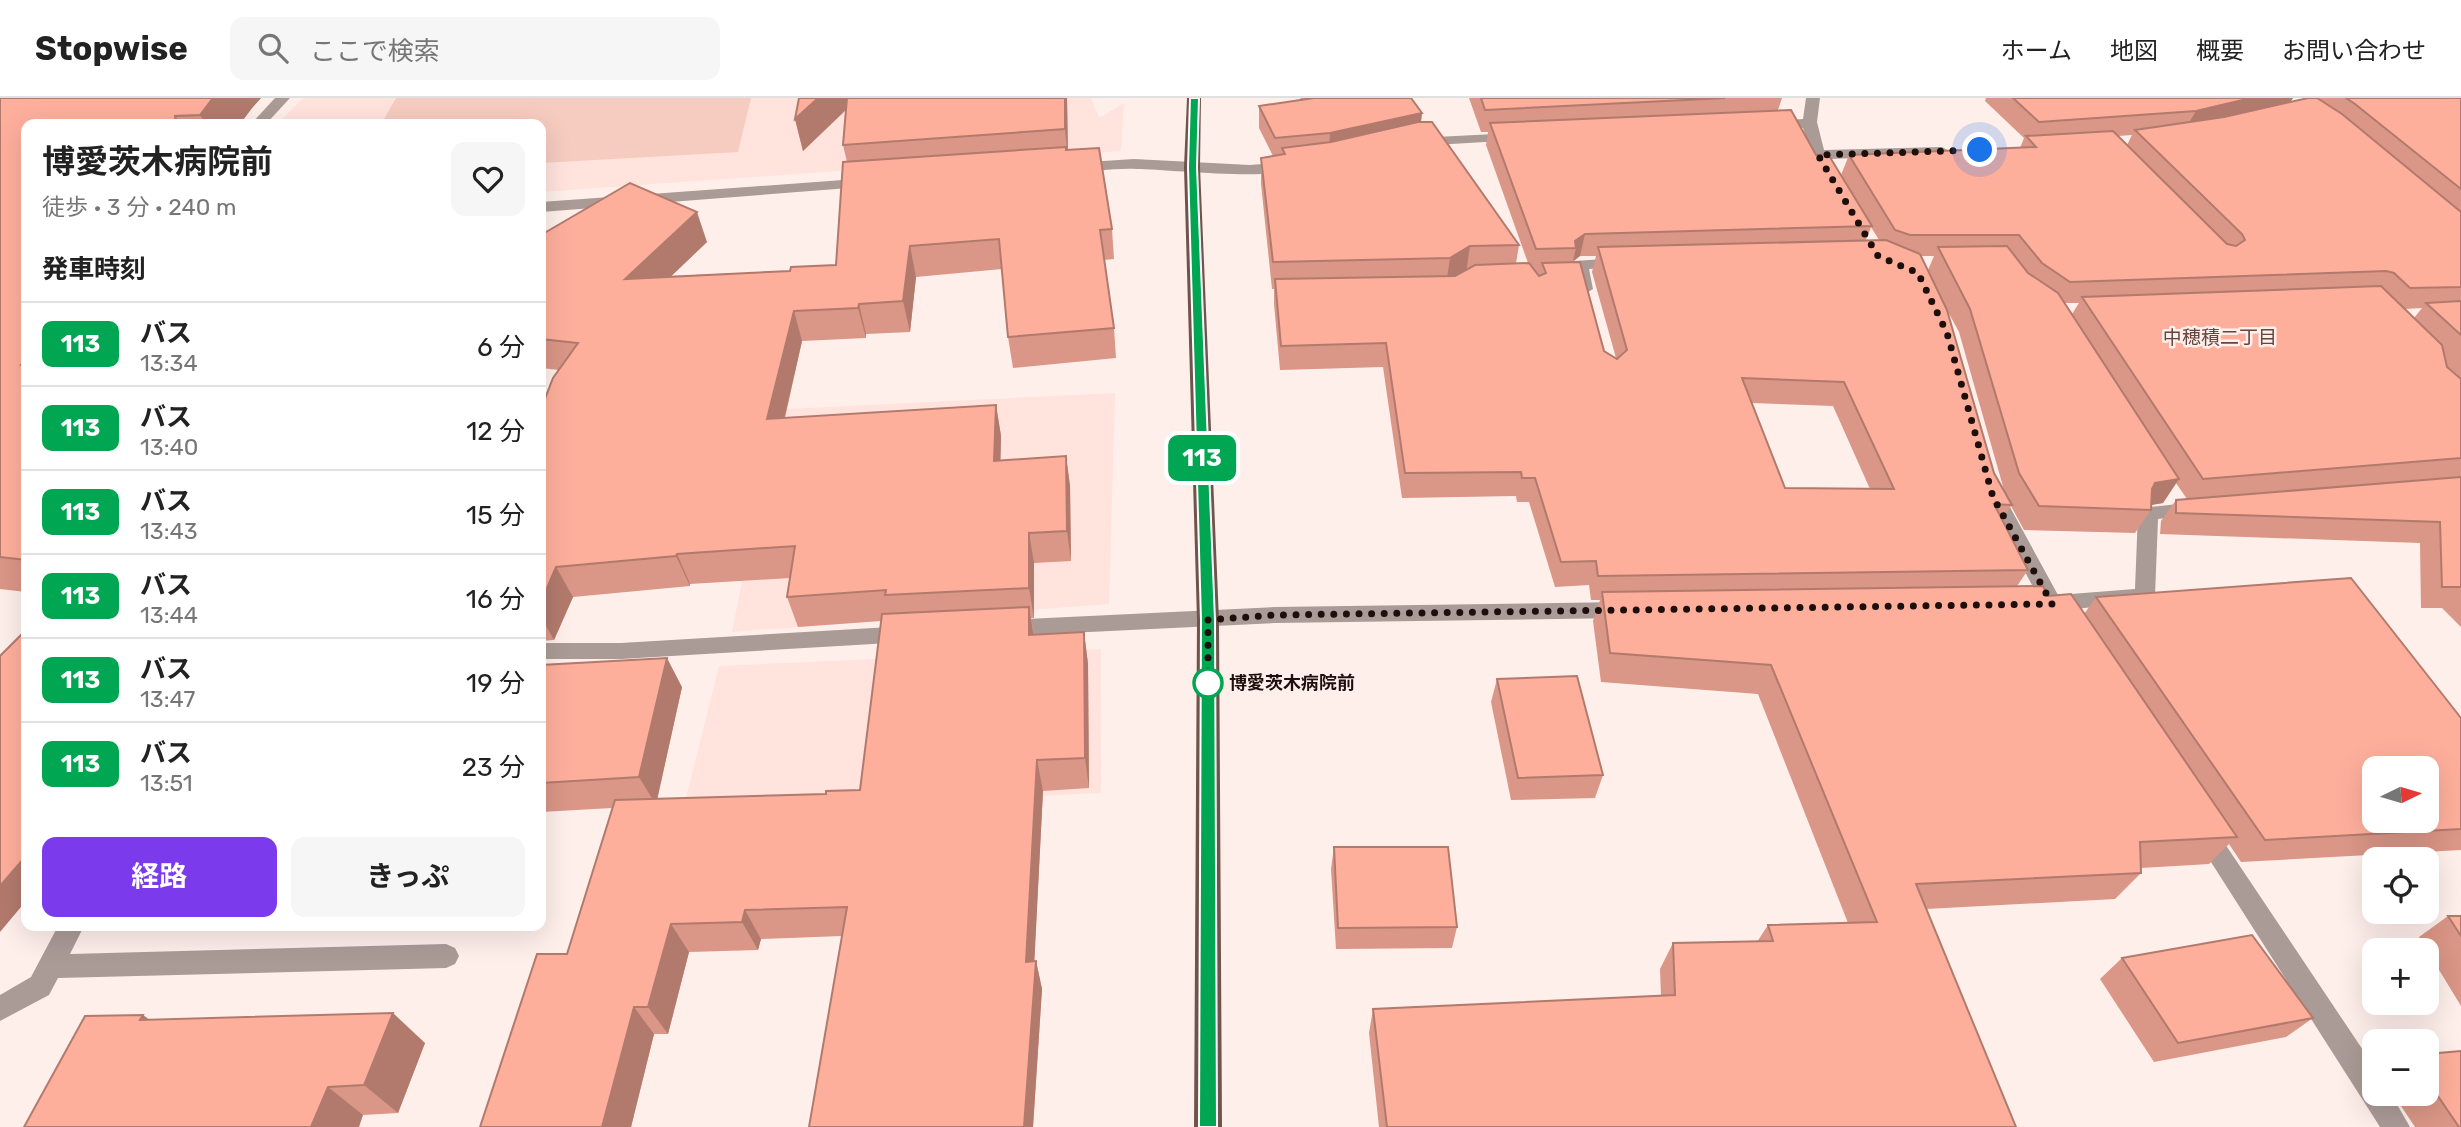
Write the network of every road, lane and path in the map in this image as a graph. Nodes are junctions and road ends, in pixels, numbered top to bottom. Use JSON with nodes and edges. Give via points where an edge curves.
{"nodes":[{"id":1,"x":283,"y":98,"type":"edge"},
{"id":2,"x":1194,"y":98,"type":"edge"},
{"id":3,"x":1813,"y":98,"type":"edge"},
{"id":4,"x":263,"y":119,"type":"edge"},
{"id":5,"x":1808,"y":123,"type":"junction"},
{"id":6,"x":1754,"y":125,"type":"edge"},
{"id":7,"x":1523,"y":136,"type":"edge"},
{"id":8,"x":1403,"y":145,"type":"edge"},
{"id":9,"x":1953,"y":151,"type":"edge"},
{"id":10,"x":1818,"y":155,"type":"junction"},
{"id":11,"x":1304,"y":165,"type":"edge"},
{"id":12,"x":1192,"y":167,"type":"junction"},
{"id":13,"x":1052,"y":170,"type":"edge"},
{"id":14,"x":888,"y":182,"type":"edge"},
{"id":15,"x":1845,"y":200,"type":"edge"},
{"id":16,"x":642,"y":201,"type":"junction"},
{"id":17,"x":546,"y":207,"type":"edge"},
{"id":18,"x":608,"y":221,"type":"edge"},
{"id":19,"x":1634,"y":263,"type":"edge"},
{"id":20,"x":1589,"y":302,"type":"edge"},
{"id":21,"x":1986,"y":471,"type":"edge"},
{"id":22,"x":2220,"y":507,"type":"edge"},
{"id":23,"x":2052,"y":604,"type":"junction"},
{"id":24,"x":2024,"y":605,"type":"edge"},
{"id":25,"x":1650,"y":610,"type":"edge"},
{"id":26,"x":1208,"y":620,"type":"junction"},
{"id":27,"x":2067,"y":628,"type":"edge"},
{"id":28,"x":983,"y":630,"type":"edge"},
{"id":29,"x":928,"y":633,"type":"edge"},
{"id":30,"x":546,"y":651,"type":"edge"},
{"id":31,"x":2191,"y":813,"type":"edge"},
{"id":32,"x":68,"y":931,"type":"edge"},
{"id":33,"x":446,"y":956,"type":"dead end"},
{"id":34,"x":50,"y":966,"type":"junction"},
{"id":35,"x":0,"y":1009,"type":"edge"},
{"id":36,"x":2362,"y":1073,"type":"edge"},
{"id":37,"x":2383,"y":1106,"type":"edge"},
{"id":38,"x":1208,"y":1127,"type":"edge"},
{"id":39,"x":2396,"y":1127,"type":"edge"}],
"edges":[{"from":1,"to":4,"type":"street"},
{"from":2,"to":12,"type":"main road"},
{"from":3,"to":5,"type":"street"},
{"from":5,"to":6,"type":"street"},
{"from":5,"to":10,"type":"street"},
{"from":7,"to":8,"type":"street"},
{"from":9,"to":10,"type":"street"},
{"from":10,"to":15,"type":"street"},
{"from":11,"to":12,"type":"street","via":[[1250,170]]},
{"from":12,"to":13,"type":"street","via":[[1133,164]]},
{"from":12,"to":26,"type":"main road"},
{"from":14,"to":16,"type":"street"},
{"from":16,"to":17,"type":"street"},
{"from":16,"to":18,"type":"street"},
{"from":19,"to":20,"type":"street","via":[[1580,264],[1575,278]]},
{"from":21,"to":23,"type":"street","via":[[1993,497]]},
{"from":22,"to":23,"type":"street","via":[[2176,504],[2148,513],[2145,596]]},
{"from":23,"to":24,"type":"street"},
{"from":23,"to":27,"type":"street"},
{"from":25,"to":26,"type":"street"},
{"from":26,"to":28,"type":"street"},
{"from":26,"to":38,"type":"main road"},
{"from":29,"to":30,"type":"street","via":[[621,651]]},
{"from":31,"to":36,"type":"street"},
{"from":32,"to":34,"type":"street"},
{"from":33,"to":34,"type":"street"},
{"from":34,"to":35,"type":"street","via":[[40,986]]},
{"from":37,"to":39,"type":"street"}]}
